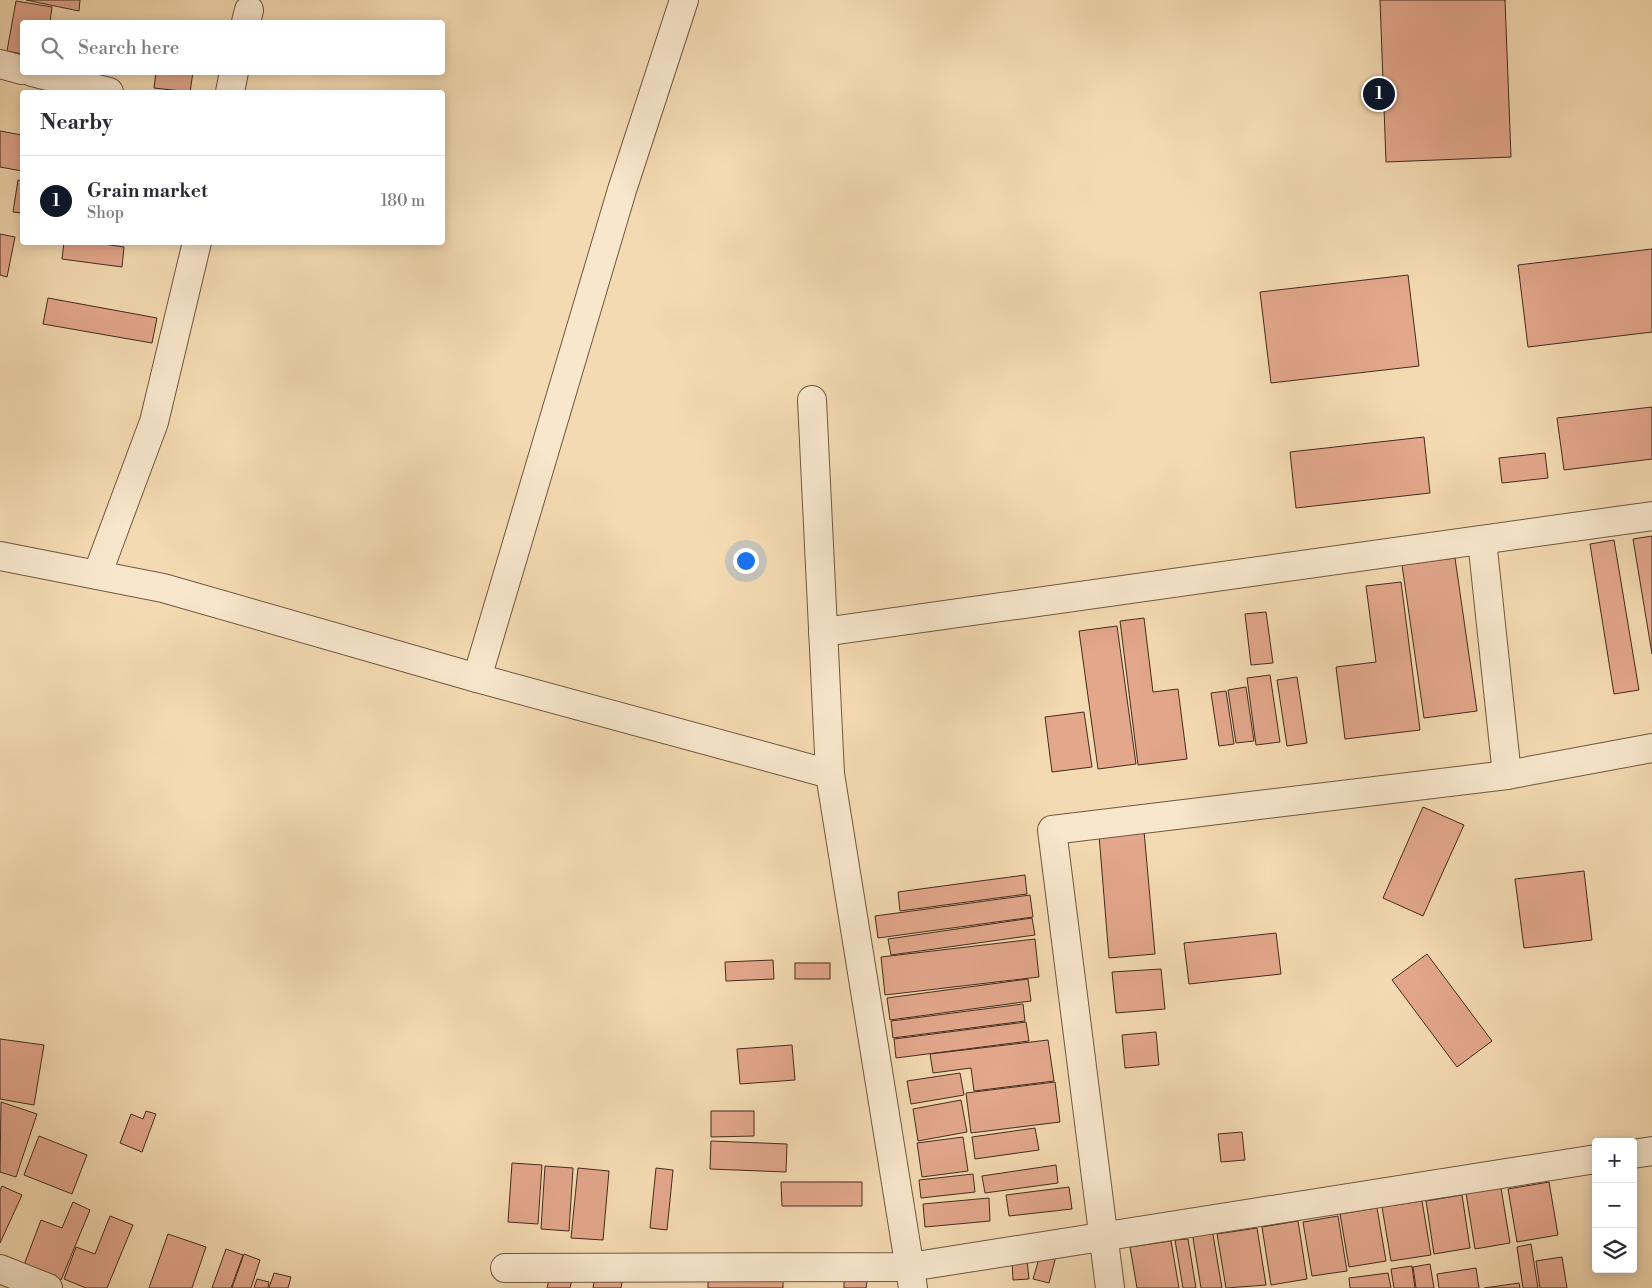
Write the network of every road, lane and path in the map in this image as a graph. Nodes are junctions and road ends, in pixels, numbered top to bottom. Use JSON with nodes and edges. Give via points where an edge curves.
{"nodes":[{"id":1,"x":684,"y":0,"type":"edge"},
{"id":2,"x":0,"y":64,"type":"edge"},
{"id":3,"x":20,"y":69,"type":"edge"},
{"id":4,"x":44,"y":75,"type":"edge"},
{"id":5,"x":233,"y":75,"type":"edge"},
{"id":6,"x":101,"y":90,"type":"edge"},
{"id":7,"x":230,"y":90,"type":"edge"},
{"id":8,"x":196,"y":245,"type":"edge"},
{"id":9,"x":812,"y":400,"type":"dead end"},
{"id":10,"x":1652,"y":516,"type":"edge"},
{"id":11,"x":1482,"y":540,"type":"junction"},
{"id":12,"x":0,"y":556,"type":"edge"},
{"id":13,"x":97,"y":575,"type":"junction"},
{"id":14,"x":823,"y":632,"type":"junction"},
{"id":15,"x":477,"y":678,"type":"junction"},
{"id":16,"x":1652,"y":748,"type":"edge"},
{"id":17,"x":830,"y":774,"type":"junction"},
{"id":18,"x":1507,"y":775,"type":"junction"},
{"id":19,"x":1652,"y":1151,"type":"edge"},
{"id":20,"x":1637,"y":1153,"type":"edge"},
{"id":21,"x":1592,"y":1160,"type":"edge"},
{"id":22,"x":1104,"y":1236,"type":"junction"},
{"id":23,"x":505,"y":1268,"type":"dead end"},
{"id":24,"x":0,"y":1269,"type":"edge"},
{"id":25,"x":912,"y":1278,"type":"edge"},
{"id":26,"x":48,"y":1288,"type":"edge"},
{"id":27,"x":1110,"y":1288,"type":"edge"}],
"edges":[{"from":1,"to":15,"type":"street","via":[[622,190]]},
{"from":2,"to":3,"type":"street"},
{"from":4,"to":6,"type":"street"},
{"from":5,"to":7,"type":"street"},
{"from":8,"to":13,"type":"street","via":[[154,422]]},
{"from":9,"to":14,"type":"street"},
{"from":10,"to":11,"type":"street"},
{"from":11,"to":14,"type":"street"},
{"from":11,"to":18,"type":"street"},
{"from":12,"to":13,"type":"street"},
{"from":13,"to":15,"type":"street","via":[[163,588]]},
{"from":14,"to":17,"type":"street"},
{"from":15,"to":17,"type":"street"},
{"from":16,"to":18,"type":"street"},
{"from":17,"to":25,"type":"street"},
{"from":18,"to":22,"type":"street","via":[[1052,830]]},
{"from":19,"to":20,"type":"street"},
{"from":21,"to":22,"type":"street"},
{"from":22,"to":25,"type":"street"},
{"from":22,"to":27,"type":"street"},
{"from":23,"to":25,"type":"street"},
{"from":24,"to":26,"type":"street"}]}
